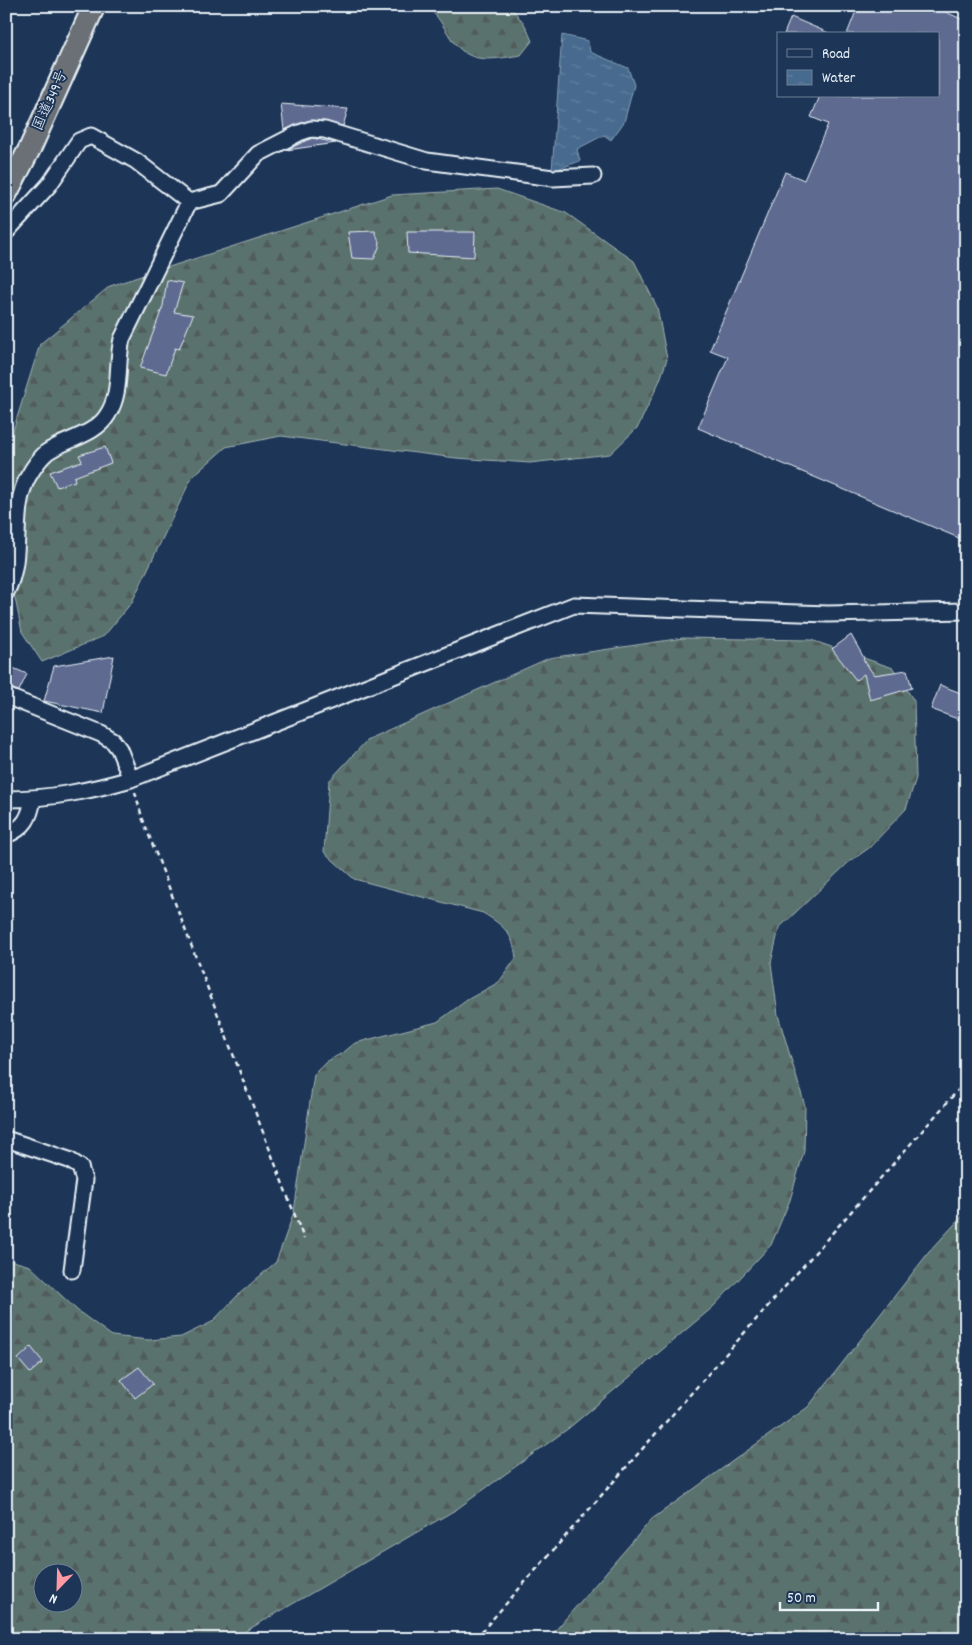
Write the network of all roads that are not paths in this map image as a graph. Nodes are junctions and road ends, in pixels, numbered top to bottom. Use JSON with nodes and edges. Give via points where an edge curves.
{"nodes":[{"id":1,"x":94,"y":6,"type":"edge"},
{"id":2,"x":593,"y":176,"type":"dead end"},
{"id":3,"x":6,"y":194,"type":"edge"},
{"id":4,"x":189,"y":202,"type":"junction"},
{"id":5,"x":6,"y":232,"type":"edge"},
{"id":6,"x":6,"y":592,"type":"edge"},
{"id":7,"x":966,"y":611,"type":"edge"},
{"id":8,"x":6,"y":696,"type":"edge"},
{"id":9,"x":131,"y":779,"type":"junction"},
{"id":10,"x":6,"y":799,"type":"edge"},
{"id":11,"x":33,"y":799,"type":"junction"},
{"id":12,"x":6,"y":835,"type":"edge"},
{"id":13,"x":6,"y":1139,"type":"edge"},
{"id":14,"x":72,"y":1270,"type":"dead end"}],
"edges":[{"from":1,"to":3,"type":"highway","name":"国道349号"},
{"from":2,"to":4,"type":"street","via":[[554,178],[427,161],[325,130],[311,129],[258,154],[221,194]]},
{"from":4,"to":5,"type":"street","via":[[136,161],[91,136],[79,141],[48,185]]},
{"from":4,"to":6,"type":"street","via":[[122,340],[116,392],[108,416],[99,426],[46,453],[28,478],[21,497],[15,571]]},
{"from":7,"to":9,"type":"street","via":[[828,614],[574,606]]},
{"from":8,"to":9,"type":"street","via":[[113,741]]},
{"from":9,"to":11,"type":"street","via":[[88,792]]},
{"from":10,"to":11,"type":"street"},
{"from":11,"to":12,"type":"street","via":[[28,820]]},
{"from":13,"to":14,"type":"street","via":[[69,1160],[80,1167],[83,1188]]}]}
